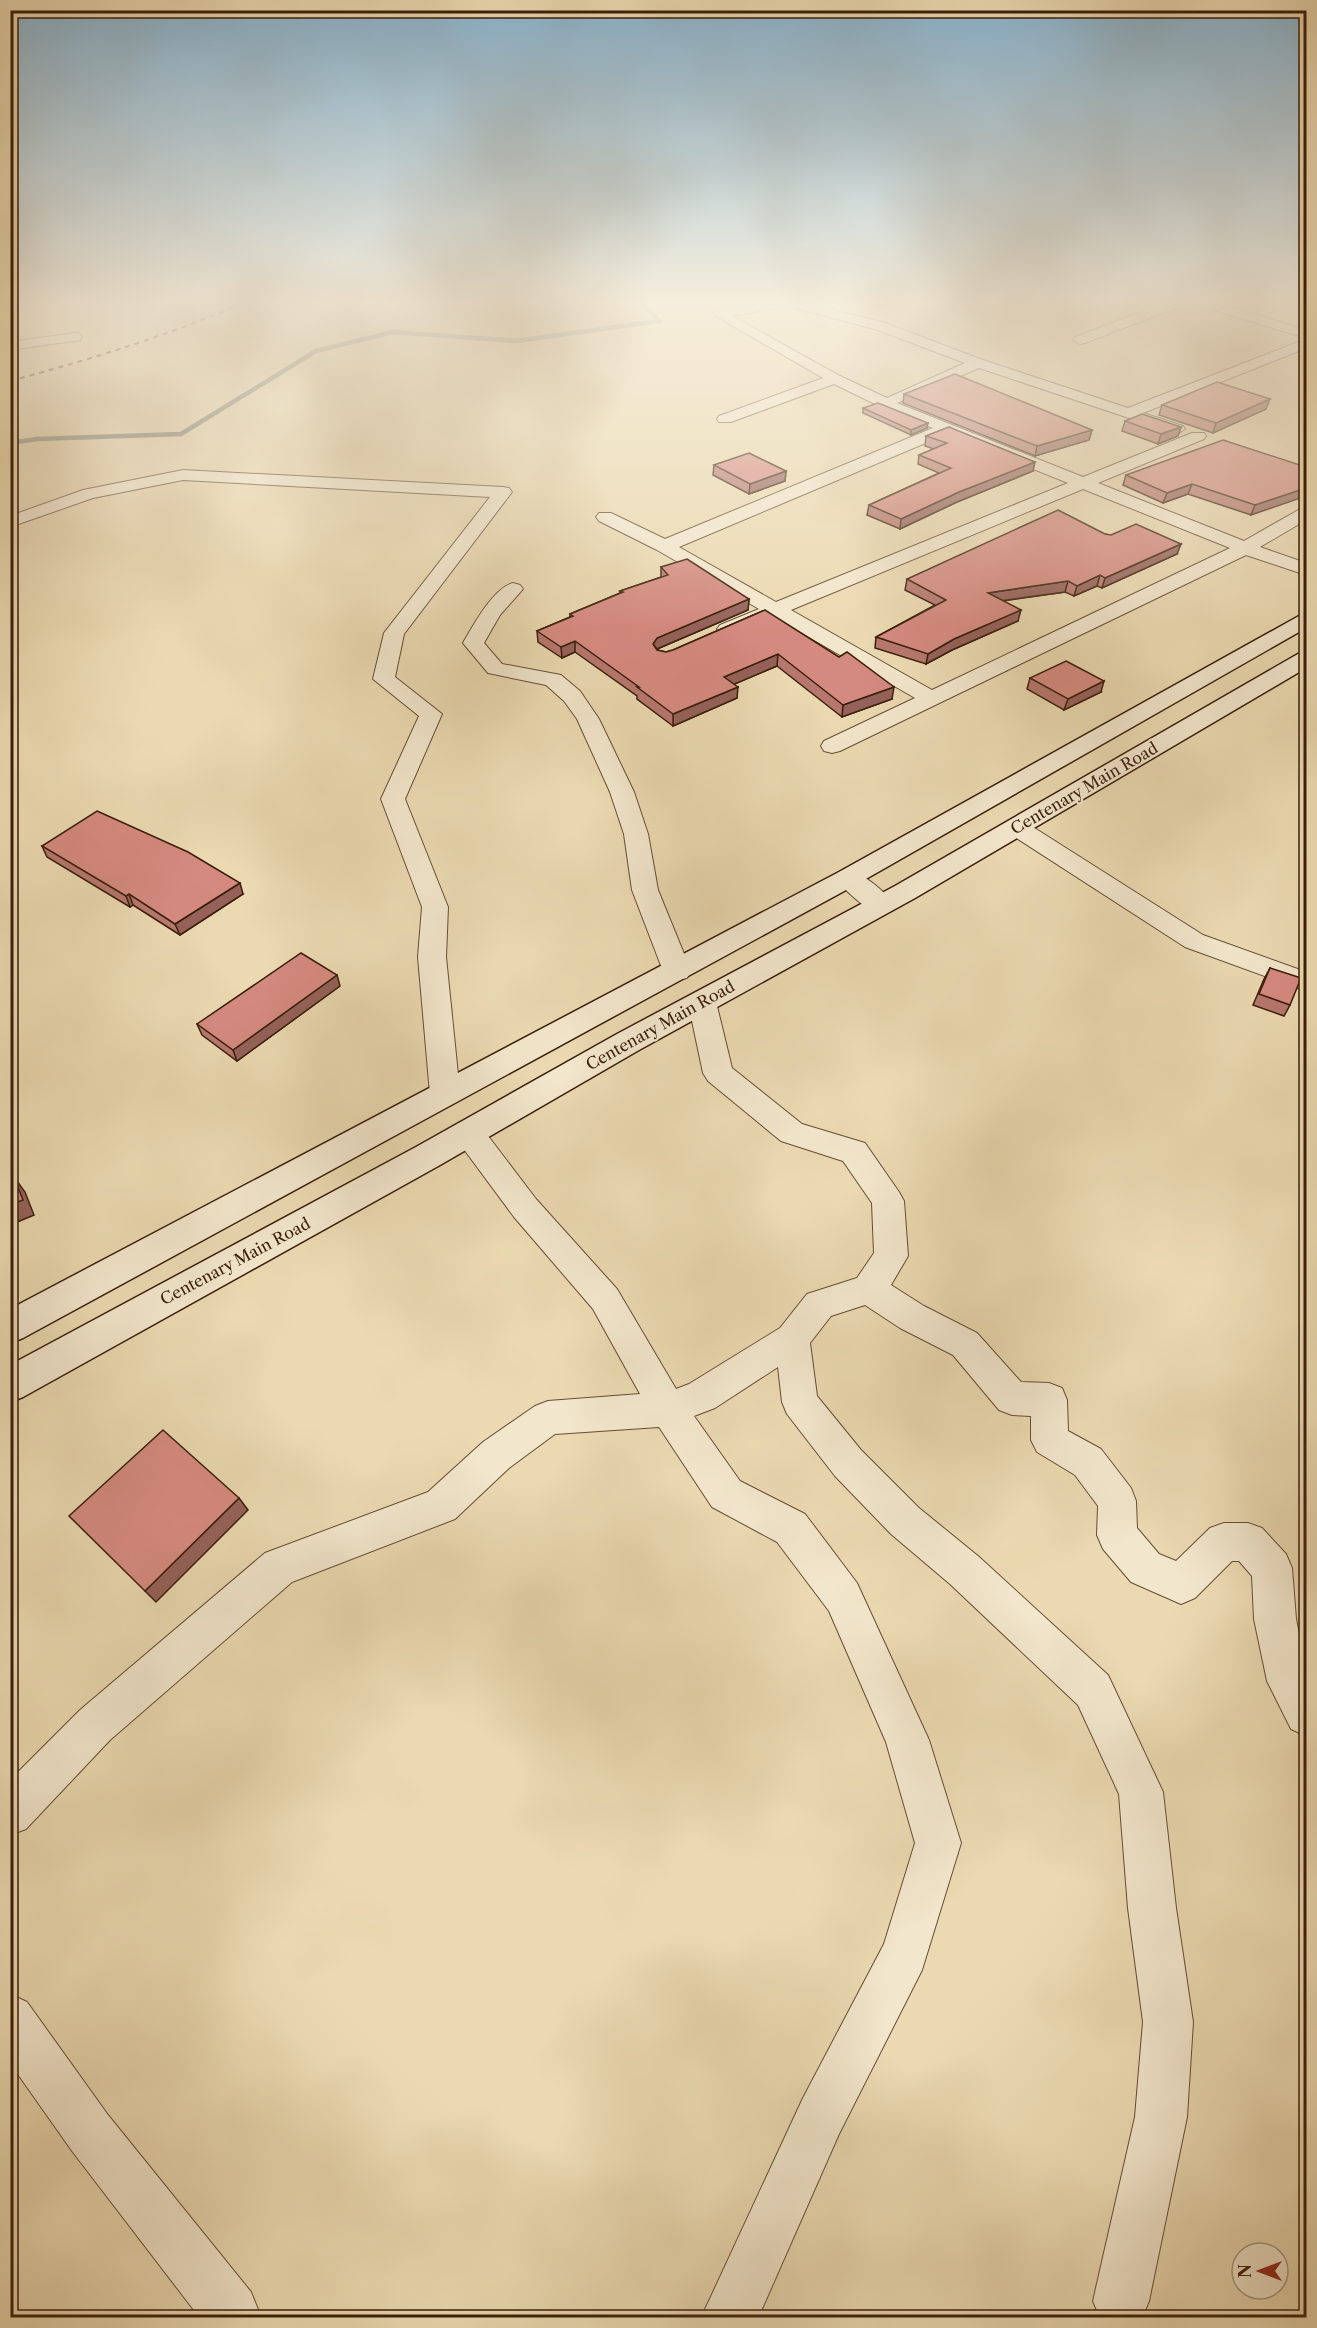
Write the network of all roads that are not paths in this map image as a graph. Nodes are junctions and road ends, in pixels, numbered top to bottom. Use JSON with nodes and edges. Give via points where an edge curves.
{"nodes":[{"id":1,"x":746,"y":412,"type":"edge"},
{"id":2,"x":904,"y":412,"type":"edge"},
{"id":3,"x":1124,"y":412,"type":"edge"},
{"id":4,"x":1131,"y":412,"type":"edge"},
{"id":5,"x":1128,"y":413,"type":"junction"},
{"id":6,"x":725,"y":419,"type":"dead end"},
{"id":7,"x":945,"y":429,"type":"junction"},
{"id":8,"x":1084,"y":483,"type":"junction"},
{"id":9,"x":1306,"y":513,"type":"edge"},
{"id":10,"x":605,"y":517,"type":"dead end"},
{"id":11,"x":10,"y":522,"type":"edge"},
{"id":12,"x":664,"y":546,"type":"junction"},
{"id":13,"x":1245,"y":548,"type":"junction"},
{"id":14,"x":1306,"y":569,"type":"edge"},
{"id":15,"x":513,"y":589,"type":"dead end"},
{"id":16,"x":772,"y":609,"type":"junction"},
{"id":17,"x":1306,"y":620,"type":"edge"},
{"id":18,"x":708,"y":637,"type":"edge"},
{"id":19,"x":1306,"y":659,"type":"edge"},
{"id":20,"x":933,"y":699,"type":"junction"},
{"id":21,"x":832,"y":746,"type":"dead end"},
{"id":22,"x":1016,"y":827,"type":"junction"},
{"id":23,"x":848,"y":878,"type":"junction"},
{"id":24,"x":881,"y":905,"type":"junction"},
{"id":25,"x":677,"y":971,"type":"junction"},
{"id":26,"x":1306,"y":982,"type":"edge"},
{"id":27,"x":702,"y":1002,"type":"junction"},
{"id":28,"x":446,"y":1095,"type":"junction"},
{"id":29,"x":468,"y":1132,"type":"junction"},
{"id":30,"x":869,"y":1289,"type":"junction"},
{"id":31,"x":10,"y":1327,"type":"edge"},
{"id":32,"x":792,"y":1339,"type":"junction"},
{"id":33,"x":10,"y":1384,"type":"edge"},
{"id":34,"x":668,"y":1409,"type":"junction"},
{"id":35,"x":1306,"y":1714,"type":"edge"},
{"id":36,"x":10,"y":1813,"type":"edge"},
{"id":37,"x":10,"y":2019,"type":"edge"},
{"id":38,"x":1121,"y":2301,"type":"dead end"},
{"id":39,"x":231,"y":2313,"type":"dead end"},
{"id":40,"x":729,"y":2318,"type":"edge"}],
"edges":[{"from":1,"to":6,"type":"street"},
{"from":2,"to":7,"type":"street"},
{"from":3,"to":5,"type":"street"},
{"from":4,"to":5,"type":"street"},
{"from":5,"to":8,"type":"street","via":[[1203,437]]},
{"from":7,"to":8,"type":"street"},
{"from":7,"to":12,"type":"street"},
{"from":8,"to":13,"type":"street"},
{"from":8,"to":16,"type":"street"},
{"from":9,"to":13,"type":"street"},
{"from":10,"to":12,"type":"street"},
{"from":11,"to":28,"type":"street","via":[[89,494],[183,475],[503,492],[394,633],[384,679],[431,714],[393,799],[435,907],[432,957]]},
{"from":12,"to":16,"type":"street"},
{"from":13,"to":14,"type":"street"},
{"from":13,"to":20,"type":"street"},
{"from":15,"to":25,"type":"street","via":[[492,612],[473,643],[495,669],[553,680],[572,696],[588,719],[622,792],[636,834],[645,890]]},
{"from":16,"to":18,"type":"street"},
{"from":16,"to":20,"type":"street"},
{"from":17,"to":23,"type":"street"},
{"from":19,"to":22,"type":"street","name":"Centenary Main Road"},
{"from":20,"to":21,"type":"street"},
{"from":22,"to":24,"type":"street","name":"Centenary Main Road"},
{"from":22,"to":26,"type":"street","via":[[1194,941]]},
{"from":23,"to":24,"type":"street"},
{"from":23,"to":25,"type":"street"},
{"from":24,"to":27,"type":"street","name":"Centenary Main Road"},
{"from":25,"to":28,"type":"street"},
{"from":27,"to":29,"type":"street","name":"Centenary Main Road"},
{"from":27,"to":30,"type":"street","via":[[718,1072],[792,1133],[854,1152],[888,1201],[891,1256]]},
{"from":28,"to":31,"type":"street"},
{"from":29,"to":33,"type":"street","name":"Centenary Main Road"},
{"from":29,"to":34,"type":"street","via":[[525,1208],[605,1299]]},
{"from":30,"to":32,"type":"street","via":[[819,1305]]},
{"from":30,"to":35,"type":"street","via":[[965,1344],[1012,1398],[1049,1400],[1050,1440],[1088,1462],[1100,1478],[1117,1501],[1117,1535],[1145,1568],[1181,1584],[1224,1542],[1248,1542],[1272,1568],[1275,1619],[1288,1681]]},
{"from":32,"to":34,"type":"street","via":[[702,1396]]},
{"from":32,"to":38,"type":"street","via":[[800,1402],[848,1463],[905,1521],[964,1570],[1093,1690],[1142,1792],[1152,1908],[1168,2022],[1161,2117]]},
{"from":34,"to":36,"type":"street","via":[[548,1418],[496,1455],[441,1506],[279,1567],[95,1725]]},
{"from":34,"to":40,"type":"street","via":[[726,1494],[791,1528],[843,1597],[907,1740],[938,1843],[905,1953],[821,2116]]},
{"from":37,"to":39,"type":"street","via":[[90,2133]]}]}
